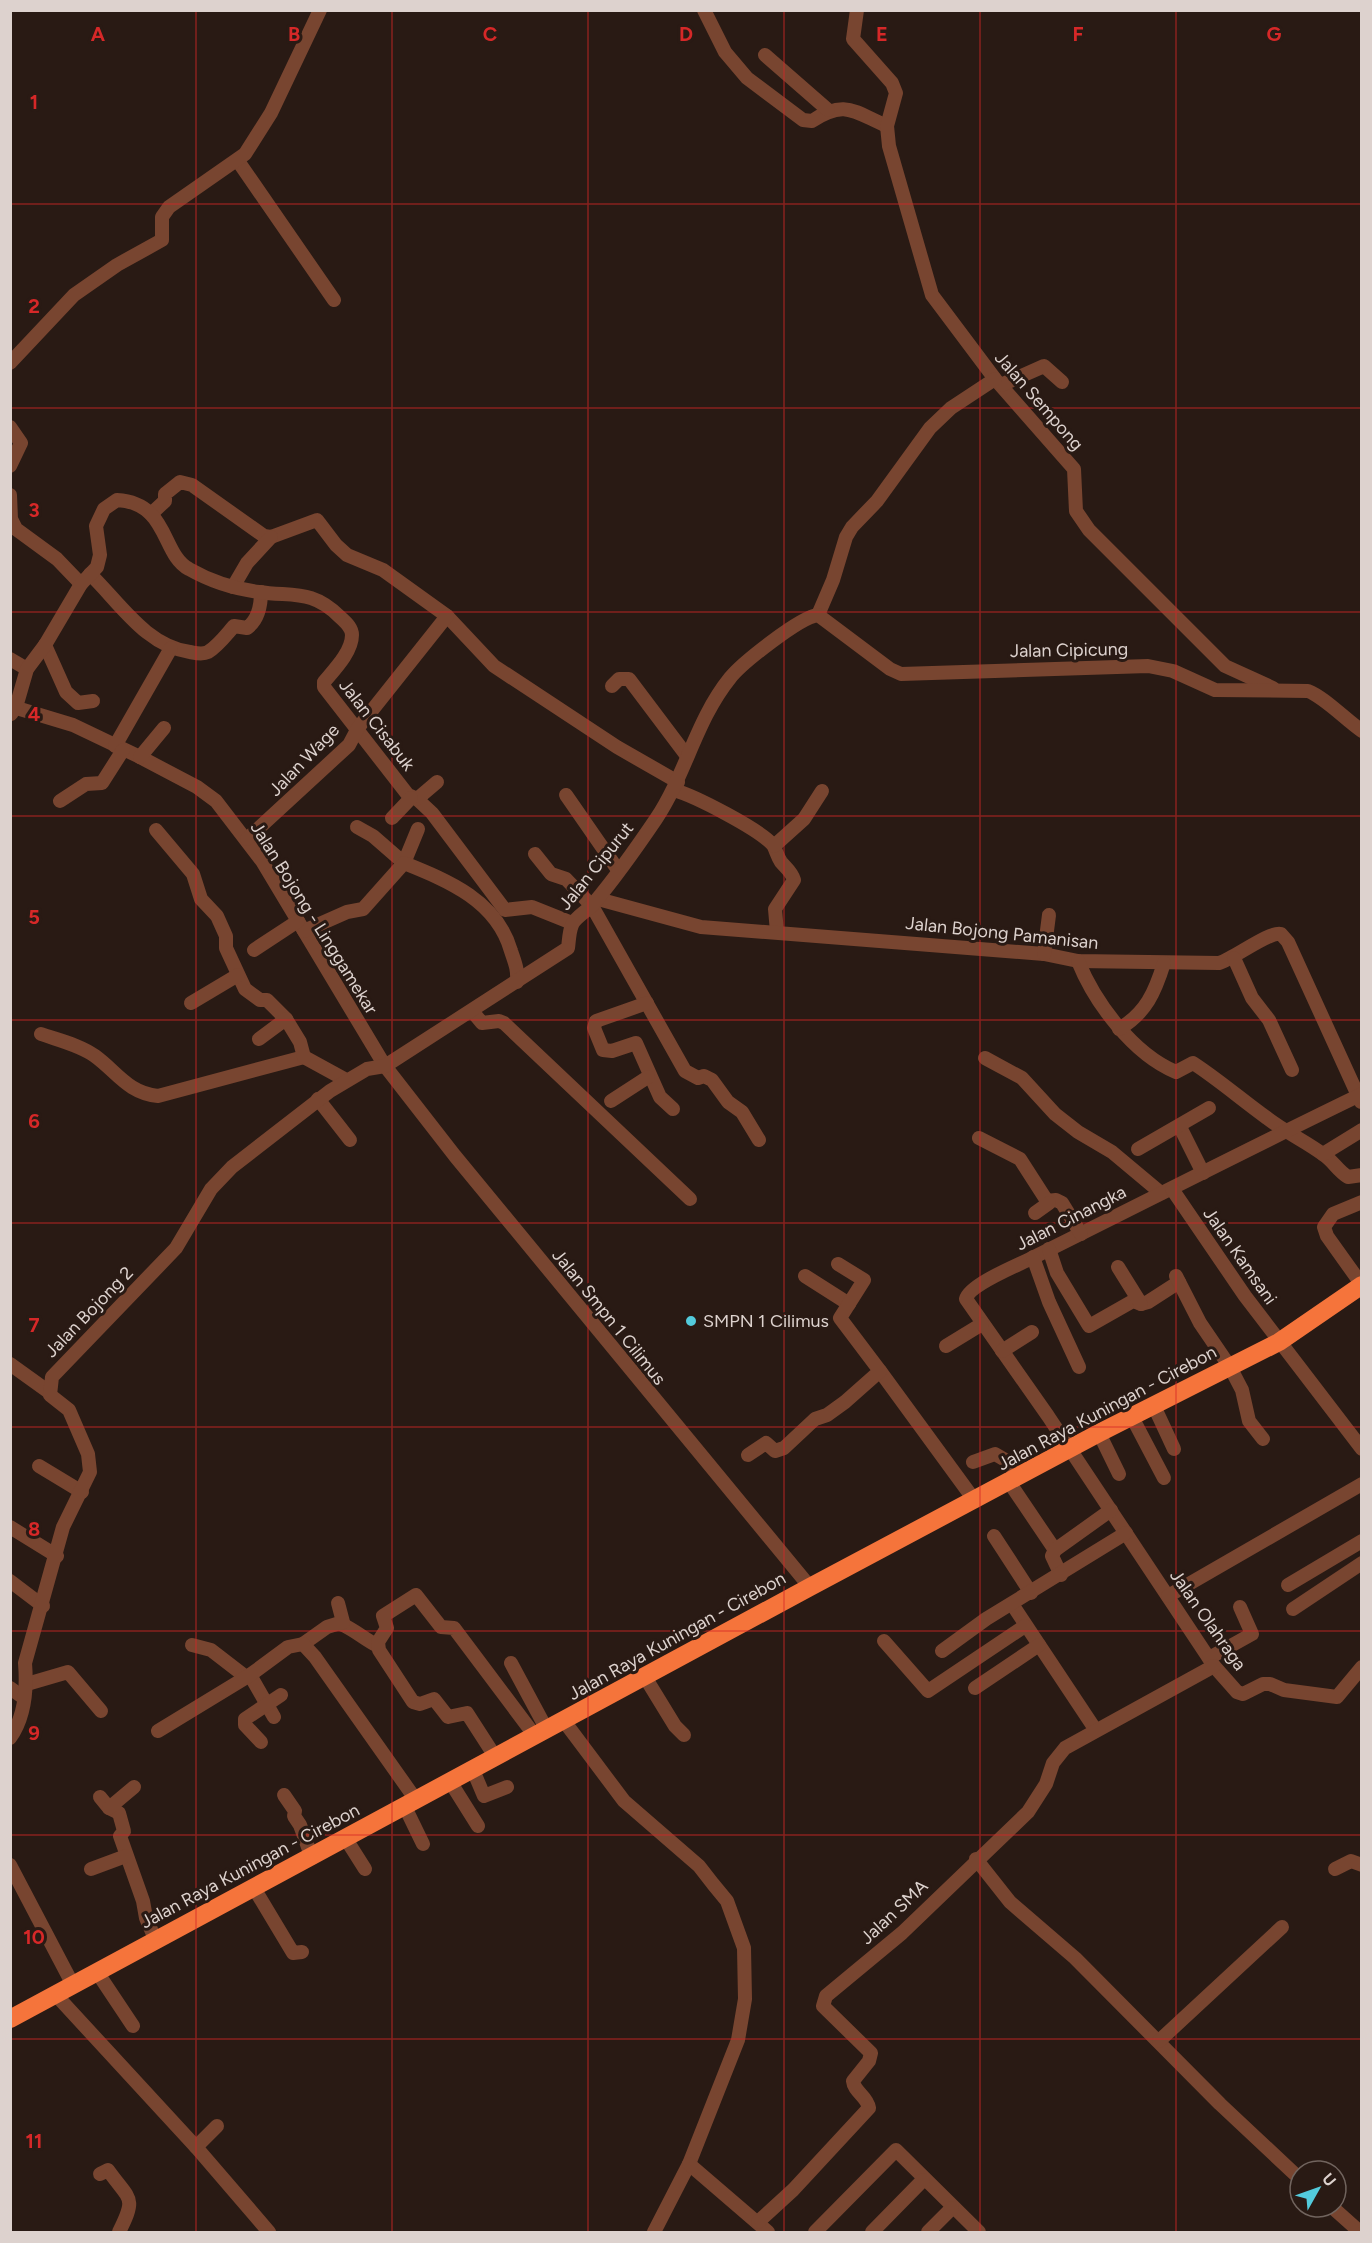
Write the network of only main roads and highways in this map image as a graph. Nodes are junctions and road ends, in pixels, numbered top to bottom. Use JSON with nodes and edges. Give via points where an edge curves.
{"nodes":[{"id":1,"x":1362,"y":1285,"type":"edge"},
{"id":2,"x":10,"y":2019,"type":"edge"}],
"edges":[{"from":1,"to":2,"type":"highway","name":"Jalan Raya Kuningan - Cirebon","via":[[1280,1342],[810,1587]]}]}
